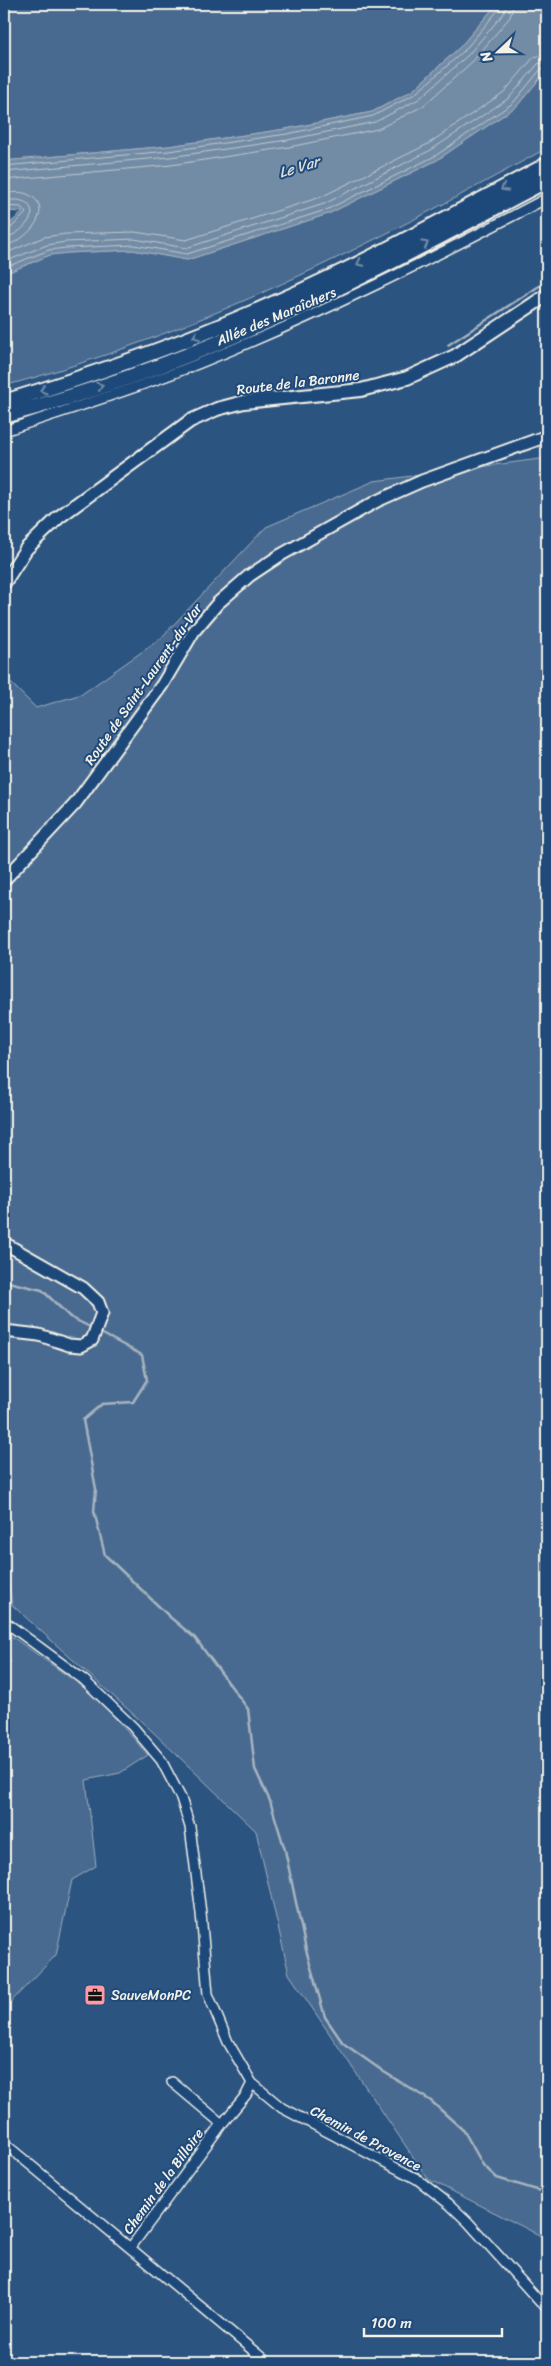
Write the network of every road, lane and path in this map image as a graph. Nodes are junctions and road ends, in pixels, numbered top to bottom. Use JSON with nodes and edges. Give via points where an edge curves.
{"nodes":[{"id":1,"x":547,"y":165,"type":"edge"},
{"id":2,"x":547,"y":180,"type":"edge"},
{"id":3,"x":547,"y":198,"type":"edge"},
{"id":4,"x":547,"y":295,"type":"edge"},
{"id":5,"x":4,"y":402,"type":"edge"},
{"id":6,"x":4,"y":416,"type":"edge"},
{"id":7,"x":4,"y":432,"type":"edge"},
{"id":8,"x":547,"y":436,"type":"edge"},
{"id":9,"x":4,"y":583,"type":"edge"},
{"id":10,"x":4,"y":880,"type":"edge"},
{"id":11,"x":4,"y":1243,"type":"edge"},
{"id":12,"x":4,"y":1332,"type":"edge"},
{"id":13,"x":4,"y":1621,"type":"edge"},
{"id":14,"x":172,"y":2082,"type":"dead end"},
{"id":15,"x":252,"y":2084,"type":"junction"},
{"id":16,"x":222,"y":2124,"type":"junction"},
{"id":17,"x":4,"y":2143,"type":"edge"},
{"id":18,"x":131,"y":2248,"type":"junction"},
{"id":19,"x":547,"y":2307,"type":"edge"},
{"id":20,"x":268,"y":2362,"type":"edge"}],
"edges":[{"from":1,"to":5,"type":"highway","one_way":true,"via":[[346,270],[236,320],[101,372]]},
{"from":6,"to":2,"type":"highway","one_way":true,"via":[[106,385],[242,333],[350,282]]},
{"from":3,"to":7,"type":"street","name":"Allée des Maraîchers","via":[[339,304],[264,337],[181,370]]},
{"from":4,"to":9,"type":"main road","name":"Route de la Baronne","via":[[455,356],[406,378],[354,391],[244,402],[190,421],[59,516],[26,549]]},
{"from":8,"to":10,"type":"street","name":"Route de Saint-Laurent-du-Var","via":[[376,501],[249,576],[218,603],[194,631],[162,686],[75,804]]},
{"from":11,"to":12,"type":"street","via":[[83,1288],[98,1302],[102,1313],[92,1340],[86,1345],[75,1346],[39,1335]]},
{"from":13,"to":15,"type":"street","via":[[84,1680],[133,1727],[165,1768],[181,1798],[190,1827],[208,1994],[228,2042]]},
{"from":14,"to":16,"type":"street"},
{"from":15,"to":16,"type":"street","name":"Chemin de la Billoire"},
{"from":15,"to":19,"type":"street","name":"Chemin de Provence","via":[[282,2108],[417,2179],[462,2216]]},
{"from":16,"to":18,"type":"street","name":"Chemin de la Billoire"},
{"from":17,"to":18,"type":"street"},
{"from":18,"to":20,"type":"street","name":"Chemin de la Billoire"}]}
